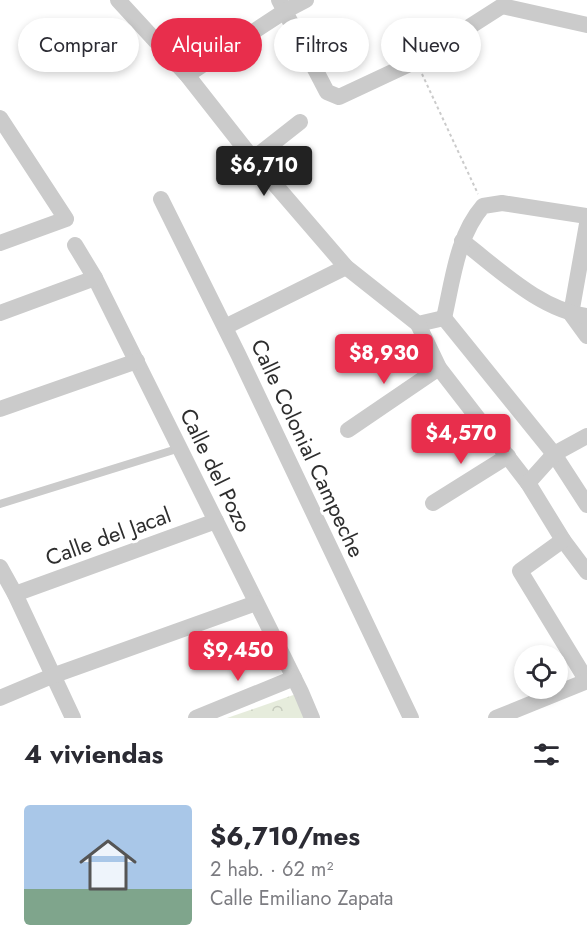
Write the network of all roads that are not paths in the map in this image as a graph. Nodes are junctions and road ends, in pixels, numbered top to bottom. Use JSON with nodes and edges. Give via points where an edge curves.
{"nodes":[{"id":1,"x":118,"y":0,"type":"edge"},
{"id":2,"x":306,"y":0,"type":"edge"},
{"id":3,"x":499,"y":3,"type":"edge"},
{"id":4,"x":282,"y":5,"type":"edge"},
{"id":5,"x":587,"y":25,"type":"edge"},
{"id":6,"x":187,"y":75,"type":"junction"},
{"id":7,"x":0,"y":118,"type":"edge"},
{"id":8,"x":300,"y":122,"type":"dead end"},
{"id":9,"x":253,"y":159,"type":"junction"},
{"id":10,"x":161,"y":199,"type":"dead end"},
{"id":11,"x":587,"y":216,"type":"edge"},
{"id":12,"x":587,"y":224,"type":"edge"},
{"id":13,"x":462,"y":241,"type":"junction"},
{"id":14,"x":0,"y":243,"type":"edge"},
{"id":15,"x":75,"y":245,"type":"dead end"},
{"id":16,"x":346,"y":267,"type":"junction"},
{"id":17,"x":95,"y":278,"type":"junction"},
{"id":18,"x":0,"y":313,"type":"edge"},
{"id":19,"x":579,"y":315,"type":"edge"},
{"id":20,"x":444,"y":318,"type":"junction"},
{"id":21,"x":418,"y":324,"type":"junction"},
{"id":22,"x":225,"y":327,"type":"junction"},
{"id":23,"x":587,"y":336,"type":"edge"},
{"id":24,"x":137,"y":361,"type":"junction"},
{"id":25,"x":439,"y":368,"type":"junction"},
{"id":26,"x":0,"y":409,"type":"edge"},
{"id":27,"x":348,"y":430,"type":"dead end"},
{"id":28,"x":587,"y":436,"type":"edge"},
{"id":29,"x":180,"y":448,"type":"junction"},
{"id":30,"x":554,"y":454,"type":"junction"},
{"id":31,"x":507,"y":456,"type":"junction"},
{"id":32,"x":528,"y":483,"type":"junction"},
{"id":33,"x":433,"y":503,"type":"dead end"},
{"id":34,"x":0,"y":504,"type":"edge"},
{"id":35,"x":587,"y":505,"type":"edge"},
{"id":36,"x":216,"y":521,"type":"junction"},
{"id":37,"x":563,"y":540,"type":"junction"},
{"id":38,"x":0,"y":567,"type":"edge"},
{"id":39,"x":587,"y":572,"type":"edge"},
{"id":40,"x":15,"y":594,"type":"junction"},
{"id":41,"x":256,"y":603,"type":"junction"},
{"id":42,"x":52,"y":676,"type":"junction"},
{"id":43,"x":294,"y":678,"type":"junction"},
{"id":44,"x":587,"y":681,"type":"edge"},
{"id":45,"x":0,"y":698,"type":"edge"},
{"id":46,"x":73,"y":718,"type":"edge"},
{"id":47,"x":196,"y":718,"type":"edge"},
{"id":48,"x":312,"y":718,"type":"edge"},
{"id":49,"x":411,"y":718,"type":"edge"},
{"id":50,"x":496,"y":718,"type":"edge"}],
"edges":[{"from":1,"to":6,"type":"street"},
{"from":2,"to":4,"type":"street"},
{"from":3,"to":4,"type":"street","via":[[416,61],[339,97],[327,92]]},
{"from":3,"to":5,"type":"street"},
{"from":4,"to":6,"type":"street"},
{"from":6,"to":9,"type":"street"},
{"from":7,"to":14,"type":"street","via":[[66,219]]},
{"from":8,"to":9,"type":"street"},
{"from":9,"to":16,"type":"street"},
{"from":10,"to":22,"type":"street","name":"Calle Colonial Campeche"},
{"from":11,"to":13,"type":"street","via":[[502,203],[483,206]]},
{"from":12,"to":19,"type":"street"},
{"from":13,"to":19,"type":"street","via":[[539,299]]},
{"from":13,"to":20,"type":"street"},
{"from":15,"to":17,"type":"street","name":"Calle del Pozo"},
{"from":16,"to":21,"type":"street"},
{"from":16,"to":22,"type":"street"},
{"from":17,"to":18,"type":"street"},
{"from":17,"to":24,"type":"street","name":"Calle del Pozo"},
{"from":19,"to":23,"type":"street"},
{"from":20,"to":21,"type":"street"},
{"from":20,"to":30,"type":"street"},
{"from":21,"to":25,"type":"street"},
{"from":22,"to":49,"type":"street","name":"Calle Colonial Campeche"},
{"from":24,"to":26,"type":"street"},
{"from":24,"to":29,"type":"street","name":"Calle del Pozo"},
{"from":25,"to":27,"type":"street"},
{"from":25,"to":31,"type":"street"},
{"from":28,"to":30,"type":"street"},
{"from":29,"to":34,"type":"lane"},
{"from":29,"to":36,"type":"street","name":"Calle del Pozo"},
{"from":30,"to":32,"type":"street"},
{"from":30,"to":35,"type":"street"},
{"from":31,"to":32,"type":"street"},
{"from":31,"to":33,"type":"street"},
{"from":32,"to":37,"type":"street"},
{"from":36,"to":40,"type":"street","name":"Calle del Jacal"},
{"from":36,"to":41,"type":"street","name":"Calle del Pozo"},
{"from":37,"to":39,"type":"street"},
{"from":37,"to":44,"type":"street","via":[[520,571]]},
{"from":38,"to":40,"type":"street"},
{"from":40,"to":42,"type":"street"},
{"from":41,"to":42,"type":"street"},
{"from":41,"to":43,"type":"street","name":"Calle del Pozo"},
{"from":42,"to":45,"type":"street"},
{"from":42,"to":46,"type":"street"},
{"from":43,"to":47,"type":"street"},
{"from":43,"to":48,"type":"street","name":"Calle del Pozo"},
{"from":44,"to":50,"type":"street"}]}
